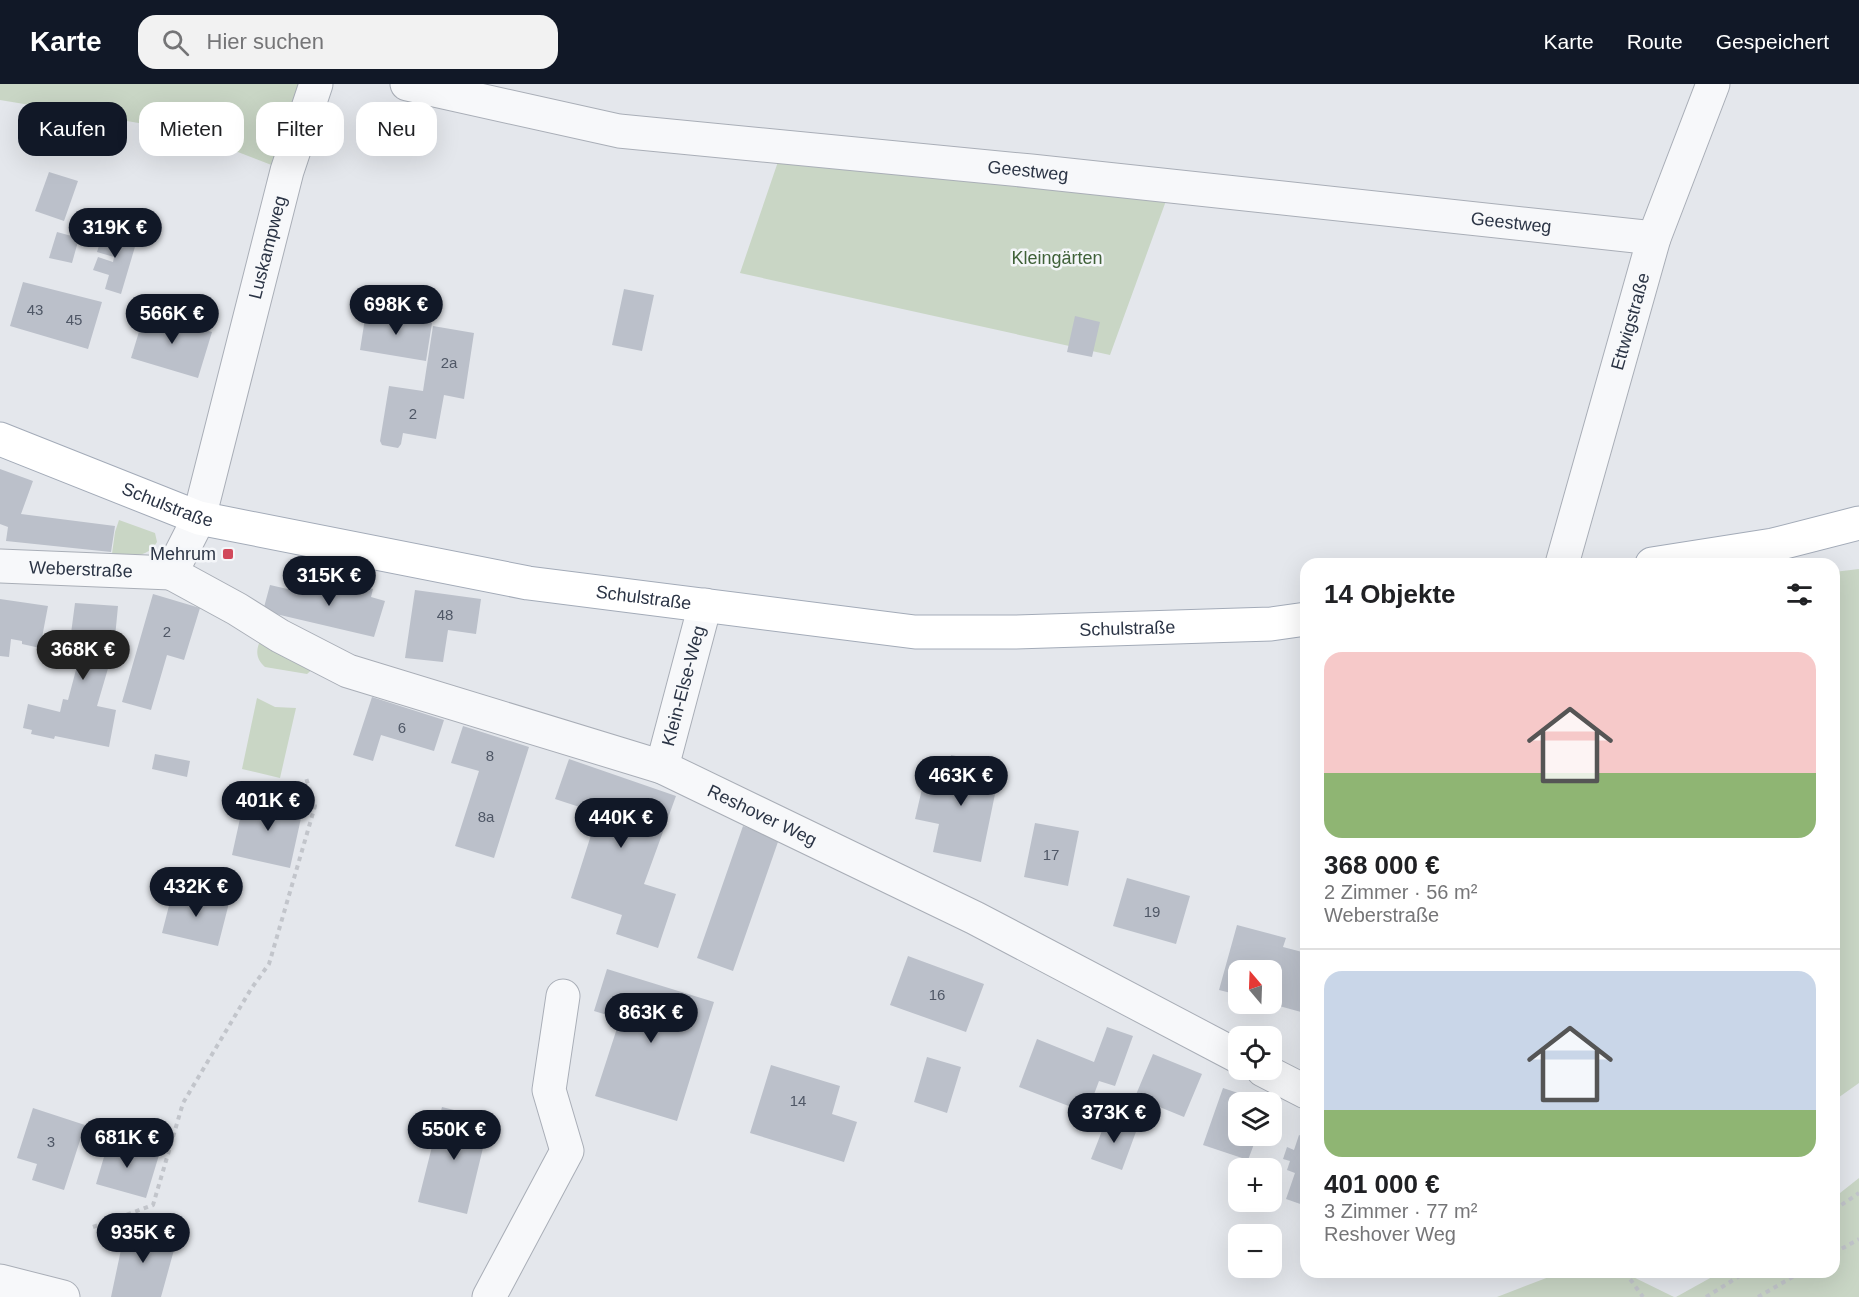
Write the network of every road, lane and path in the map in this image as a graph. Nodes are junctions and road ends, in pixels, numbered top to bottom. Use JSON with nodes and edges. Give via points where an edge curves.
{"nodes":[{"id":1,"x":316,"y":84,"type":"edge"},
{"id":2,"x":407,"y":84,"type":"edge"},
{"id":3,"x":1713,"y":84,"type":"edge"},
{"id":4,"x":1654,"y":238,"type":"junction"},
{"id":5,"x":0,"y":439,"type":"edge"},
{"id":6,"x":198,"y":518,"type":"junction"},
{"id":7,"x":1859,"y":523,"type":"edge"},
{"id":8,"x":1774,"y":554,"type":"edge"},
{"id":9,"x":1564,"y":558,"type":"edge"},
{"id":10,"x":1725,"y":558,"type":"edge"},
{"id":11,"x":0,"y":566,"type":"edge"},
{"id":12,"x":171,"y":573,"type":"junction"},
{"id":13,"x":705,"y":605,"type":"junction"},
{"id":14,"x":1300,"y":620,"type":"edge"},
{"id":15,"x":662,"y":767,"type":"junction"},
{"id":16,"x":306,"y":778,"type":"dead end"},
{"id":17,"x":563,"y":996,"type":"dead end"},
{"id":18,"x":1228,"y":1051,"type":"edge"},
{"id":19,"x":1282,"y":1080,"type":"edge"},
{"id":20,"x":1300,"y":1089,"type":"edge"},
{"id":21,"x":1859,"y":1192,"type":"edge"},
{"id":22,"x":1840,"y":1206,"type":"edge"},
{"id":23,"x":93,"y":1227,"type":"dead end"},
{"id":24,"x":1859,"y":1239,"type":"edge"},
{"id":25,"x":1840,"y":1250,"type":"edge"},
{"id":26,"x":1629,"y":1278,"type":"edge"},
{"id":27,"x":1736,"y":1278,"type":"edge"},
{"id":28,"x":1791,"y":1278,"type":"edge"},
{"id":29,"x":0,"y":1281,"type":"edge"},
{"id":30,"x":63,"y":1297,"type":"edge"},
{"id":31,"x":489,"y":1297,"type":"edge"},
{"id":32,"x":1643,"y":1297,"type":"edge"},
{"id":33,"x":1706,"y":1297,"type":"edge"},
{"id":34,"x":1758,"y":1297,"type":"edge"}],
"edges":[{"from":1,"to":6,"type":"street","name":"Luskampweg","via":[[287,171]]},
{"from":2,"to":4,"type":"street","name":"Geestweg","via":[[619,131]]},
{"from":3,"to":4,"type":"street","name":"Ettwigstraße"},
{"from":4,"to":9,"type":"street","name":"Ettwigstraße"},
{"from":5,"to":6,"type":"main road","name":"Schulstraße"},
{"from":6,"to":12,"type":"street"},
{"from":6,"to":13,"type":"main road","name":"Schulstraße","via":[[528,583]]},
{"from":7,"to":8,"type":"main road"},
{"from":8,"to":10,"type":"main road"},
{"from":11,"to":12,"type":"street","name":"Weberstraße"},
{"from":12,"to":15,"type":"street","name":"Reshover Weg","via":[[348,671]]},
{"from":13,"to":14,"type":"main road","name":"Schulstraße","via":[[915,632],[1015,632]]},
{"from":13,"to":15,"type":"street","name":"Klein-Else-Weg"},
{"from":15,"to":18,"type":"street","name":"Reshover Weg","via":[[975,918]]},
{"from":16,"to":23,"type":"path","via":[[315,806],[269,964],[183,1102],[153,1205]]},
{"from":17,"to":31,"type":"street","via":[[549,1090],[567,1151]]},
{"from":19,"to":20,"type":"street"},
{"from":21,"to":22,"type":"path"},
{"from":24,"to":25,"type":"path"},
{"from":26,"to":32,"type":"path"},
{"from":27,"to":33,"type":"path"},
{"from":28,"to":34,"type":"path"},
{"from":29,"to":30,"type":"street"}]}
